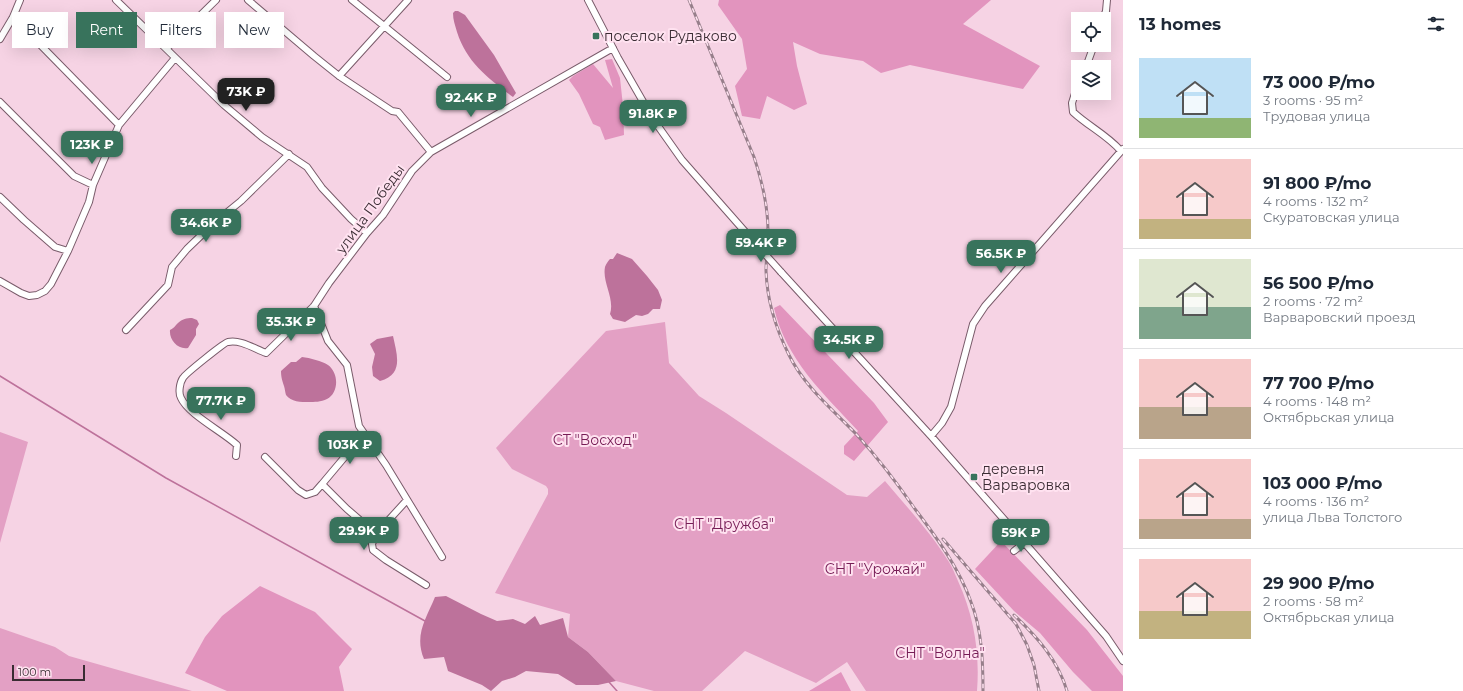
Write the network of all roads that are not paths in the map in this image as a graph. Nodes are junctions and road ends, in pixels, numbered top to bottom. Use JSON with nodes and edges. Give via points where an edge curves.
{"nodes":[{"id":1,"x":20,"y":0,"type":"edge"},
{"id":2,"x":116,"y":0,"type":"edge"},
{"id":3,"x":216,"y":0,"type":"edge"},
{"id":4,"x":248,"y":0,"type":"edge"},
{"id":5,"x":352,"y":0,"type":"edge"},
{"id":6,"x":408,"y":0,"type":"edge"},
{"id":7,"x":588,"y":0,"type":"edge"},
{"id":8,"x":1107,"y":0,"type":"edge"},
{"id":9,"x":15,"y":12,"type":"edge"},
{"id":10,"x":204,"y":12,"type":"edge"},
{"id":11,"x":1106,"y":12,"type":"edge"},
{"id":12,"x":12,"y":19,"type":"edge"},
{"id":13,"x":383,"y":26,"type":"junction"},
{"id":14,"x":145,"y":27,"type":"edge"},
{"id":15,"x":0,"y":39,"type":"edge"},
{"id":16,"x":43,"y":48,"type":"edge"},
{"id":17,"x":167,"y":48,"type":"edge"},
{"id":18,"x":613,"y":48,"type":"junction"},
{"id":19,"x":175,"y":58,"type":"junction"},
{"id":20,"x":339,"y":76,"type":"junction"},
{"id":21,"x":447,"y":77,"type":"dead end"},
{"id":22,"x":1073,"y":100,"type":"edge"},
{"id":23,"x":0,"y":102,"type":"edge"},
{"id":24,"x":119,"y":125,"type":"junction"},
{"id":25,"x":1122,"y":150,"type":"edge"},
{"id":26,"x":431,"y":152,"type":"junction"},
{"id":27,"x":288,"y":154,"type":"junction"},
{"id":28,"x":93,"y":185,"type":"junction"},
{"id":29,"x":0,"y":197,"type":"edge"},
{"id":30,"x":367,"y":233,"type":"junction"},
{"id":31,"x":68,"y":251,"type":"junction"},
{"id":32,"x":0,"y":281,"type":"edge"},
{"id":33,"x":314,"y":306,"type":"junction"},
{"id":34,"x":126,"y":330,"type":"dead end"},
{"id":35,"x":364,"y":434,"type":"junction"},
{"id":36,"x":930,"y":436,"type":"junction"},
{"id":37,"x":236,"y":456,"type":"dead end"},
{"id":38,"x":265,"y":457,"type":"dead end"},
{"id":39,"x":322,"y":484,"type":"junction"},
{"id":40,"x":407,"y":500,"type":"junction"},
{"id":41,"x":376,"y":534,"type":"junction"},
{"id":42,"x":1024,"y":543,"type":"junction"},
{"id":43,"x":1014,"y":551,"type":"dead end"},
{"id":44,"x":442,"y":556,"type":"dead end"},
{"id":45,"x":426,"y":585,"type":"dead end"},
{"id":46,"x":1123,"y":660,"type":"edge"}],
"edges":[{"from":1,"to":9,"type":"street"},
{"from":2,"to":14,"type":"street"},
{"from":3,"to":10,"type":"street"},
{"from":4,"to":20,"type":"street"},
{"from":5,"to":13,"type":"street"},
{"from":6,"to":13,"type":"street"},
{"from":7,"to":18,"type":"street"},
{"from":8,"to":11,"type":"street"},
{"from":12,"to":15,"type":"street"},
{"from":13,"to":20,"type":"street"},
{"from":13,"to":21,"type":"street"},
{"from":16,"to":24,"type":"street"},
{"from":17,"to":19,"type":"street"},
{"from":18,"to":26,"type":"street","name":"улица Победы"},
{"from":18,"to":36,"type":"street","bridge":true,"via":[[653,119],[701,182]]},
{"from":19,"to":24,"type":"street"},
{"from":19,"to":27,"type":"street","via":[[262,137]]},
{"from":20,"to":26,"type":"street","via":[[392,111],[398,112]]},
{"from":22,"to":25,"type":"street","via":[[1073,112]]},
{"from":23,"to":28,"type":"street","via":[[74,176]]},
{"from":24,"to":28,"type":"street"},
{"from":25,"to":36,"type":"street","via":[[985,306],[973,324],[951,407],[942,423]]},
{"from":26,"to":30,"type":"street","name":"улица Победы","via":[[412,171],[383,215]]},
{"from":27,"to":30,"type":"street","via":[[307,167],[322,188]]},
{"from":27,"to":34,"type":"street","via":[[241,201],[187,249],[172,267],[168,285]]},
{"from":28,"to":31,"type":"street","via":[[89,202]]},
{"from":29,"to":31,"type":"street","via":[[55,247]]},
{"from":30,"to":33,"type":"street","name":"улица Победы"},
{"from":31,"to":32,"type":"street","via":[[51,284],[37,295],[21,293]]},
{"from":33,"to":35,"type":"street","via":[[328,341],[347,365],[359,426]]},
{"from":33,"to":37,"type":"street","name":"улица Победы","via":[[266,353],[236,341],[227,342],[183,378],[179,392],[181,399],[195,414],[237,445]]},
{"from":35,"to":39,"type":"street"},
{"from":35,"to":40,"type":"street"},
{"from":36,"to":42,"type":"street"},
{"from":38,"to":39,"type":"street","via":[[298,490],[306,494],[314,492]]},
{"from":39,"to":41,"type":"street"},
{"from":40,"to":41,"type":"street"},
{"from":40,"to":44,"type":"street"},
{"from":41,"to":45,"type":"street","via":[[372,544],[373,550]]},
{"from":42,"to":43,"type":"street"},
{"from":42,"to":46,"type":"street","via":[[1106,636]]}]}
